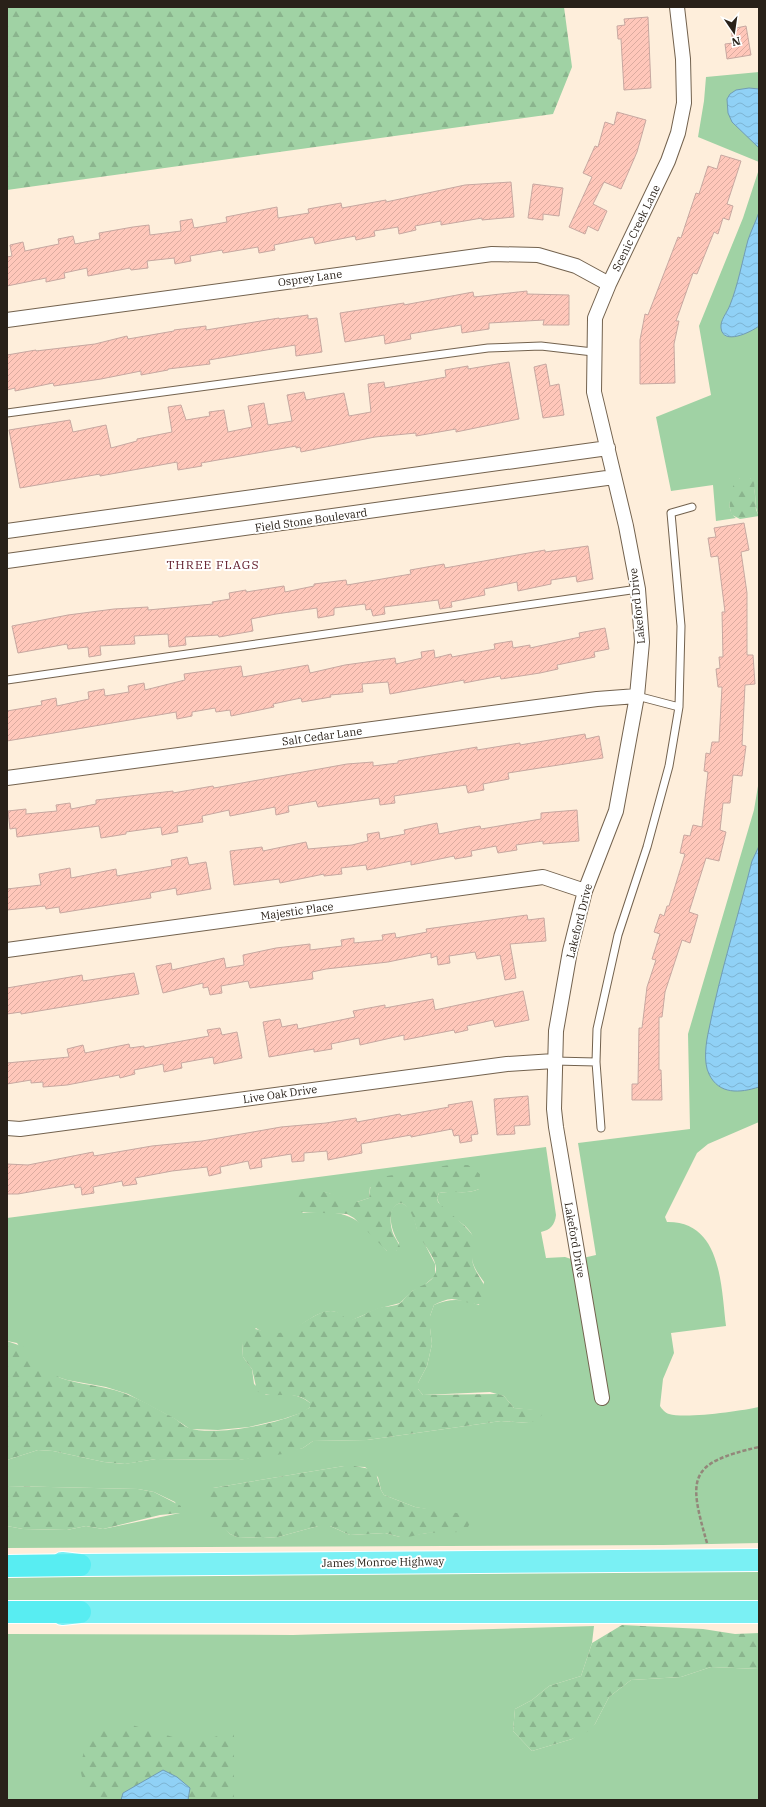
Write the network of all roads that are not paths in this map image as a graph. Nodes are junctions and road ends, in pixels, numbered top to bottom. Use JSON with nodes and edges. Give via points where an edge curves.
{"nodes":[{"id":1,"x":677,"y":7,"type":"edge"},
{"id":2,"x":609,"y":284,"type":"junction"},
{"id":3,"x":7,"y":320,"type":"edge"},
{"id":4,"x":593,"y":352,"type":"junction"},
{"id":5,"x":7,"y":413,"type":"edge"},
{"id":6,"x":608,"y":448,"type":"junction"},
{"id":7,"x":614,"y":477,"type":"junction"},
{"id":8,"x":692,"y":507,"type":"dead end"},
{"id":9,"x":7,"y":531,"type":"edge"},
{"id":10,"x":7,"y":561,"type":"edge"},
{"id":11,"x":638,"y":588,"type":"junction"},
{"id":12,"x":7,"y":680,"type":"edge"},
{"id":13,"x":637,"y":696,"type":"junction"},
{"id":14,"x":679,"y":707,"type":"junction"},
{"id":15,"x":7,"y":778,"type":"edge"},
{"id":16,"x":584,"y":890,"type":"junction"},
{"id":17,"x":7,"y":950,"type":"edge"},
{"id":18,"x":554,"y":1061,"type":"junction"},
{"id":19,"x":596,"y":1062,"type":"junction"},
{"id":20,"x":7,"y":1128,"type":"edge"},
{"id":21,"x":601,"y":1128,"type":"dead end"},
{"id":22,"x":602,"y":1398,"type":"dead end"},
{"id":23,"x":7,"y":1557,"type":"edge"},
{"id":24,"x":759,"y":1560,"type":"edge"},
{"id":25,"x":80,"y":1565,"type":"junction"},
{"id":26,"x":7,"y":1566,"type":"edge"},
{"id":27,"x":7,"y":1612,"type":"edge"},
{"id":28,"x":80,"y":1612,"type":"junction"},
{"id":29,"x":759,"y":1612,"type":"edge"},
{"id":30,"x":7,"y":1621,"type":"edge"}],
"edges":[{"from":1,"to":2,"type":"street","name":"Scenic Creek Lane","via":[[683,59],[684,104],[678,133],[668,161]]},
{"from":2,"to":3,"type":"street","name":"Osprey Lane","via":[[576,266],[538,256],[492,254]]},
{"from":2,"to":4,"type":"street","name":"Scenic Creek Lane","via":[[594,318]]},
{"from":4,"to":5,"type":"lane","via":[[541,346],[488,348]]},
{"from":4,"to":6,"type":"street","name":"Scenic Creek Lane","via":[[594,392]]},
{"from":6,"to":7,"type":"street","name":"Lakeford Drive"},
{"from":6,"to":9,"type":"street"},
{"from":7,"to":10,"type":"street","name":"Field Stone Boulevard"},
{"from":7,"to":11,"type":"street","name":"Lakeford Drive"},
{"from":8,"to":14,"type":"lane","via":[[671,513],[681,626]]},
{"from":11,"to":12,"type":"lane"},
{"from":11,"to":13,"type":"street","name":"Lakeford Drive","via":[[642,642]]},
{"from":13,"to":14,"type":"lane"},
{"from":13,"to":15,"type":"street","name":"Salt Cedar Lane","via":[[597,699]]},
{"from":13,"to":16,"type":"street","name":"Lakeford Drive","via":[[616,811]]},
{"from":14,"to":19,"type":"lane","via":[[669,766],[647,847],[618,935],[597,1029]]},
{"from":16,"to":17,"type":"street","name":"Majestic Place","via":[[544,877]]},
{"from":16,"to":18,"type":"street","name":"Lakeford Drive","via":[[570,951],[556,1031]]},
{"from":18,"to":19,"type":"lane"},
{"from":18,"to":20,"type":"street","name":"Live Oak Drive","via":[[507,1064],[28,1128]]},
{"from":18,"to":22,"type":"street","name":"Lakeford Drive","via":[[556,1127]]},
{"from":19,"to":21,"type":"lane"},
{"from":23,"to":25,"type":"highway"},
{"from":24,"to":25,"type":"highway","name":"James Monroe Highway"},
{"from":25,"to":26,"type":"highway","name":"James Monroe Highway"},
{"from":27,"to":28,"type":"highway"},
{"from":28,"to":29,"type":"highway"},
{"from":28,"to":30,"type":"highway"}]}
